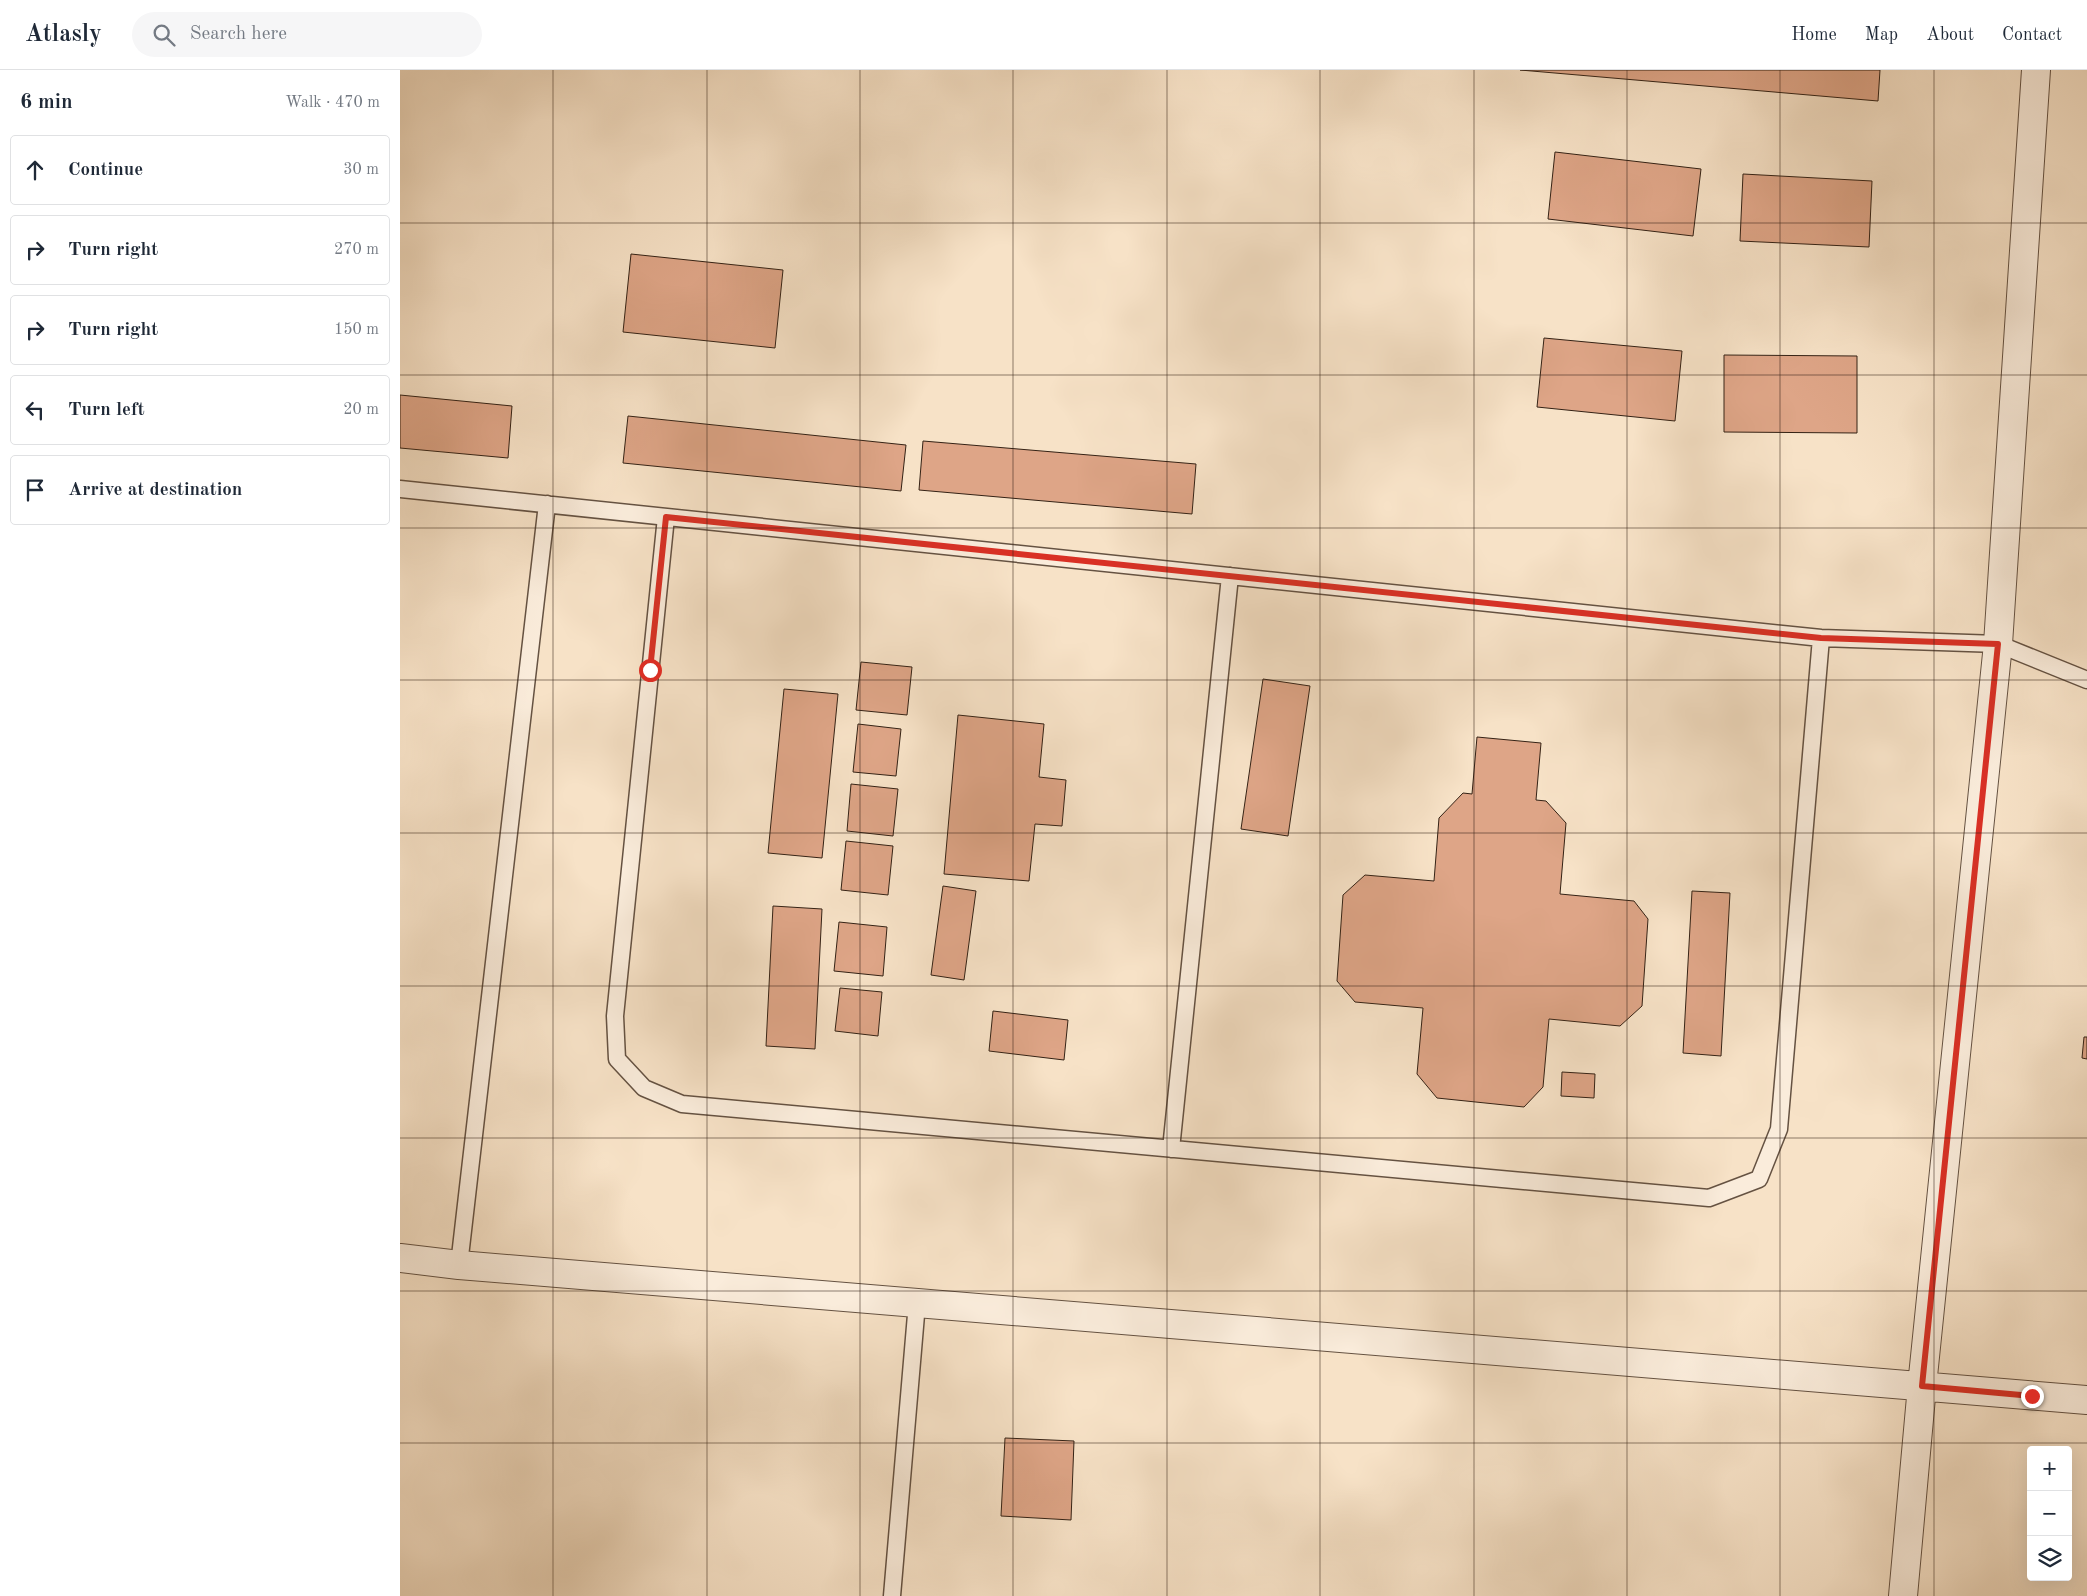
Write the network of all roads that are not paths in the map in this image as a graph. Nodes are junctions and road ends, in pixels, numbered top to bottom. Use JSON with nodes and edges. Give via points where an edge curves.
{"nodes":[{"id":1,"x":2036,"y":70,"type":"edge"},
{"id":2,"x":400,"y":489,"type":"edge"},
{"id":3,"x":547,"y":504,"type":"junction"},
{"id":4,"x":666,"y":517,"type":"junction"},
{"id":5,"x":1230,"y":576,"type":"junction"},
{"id":6,"x":1821,"y":638,"type":"junction"},
{"id":7,"x":1998,"y":644,"type":"junction"},
{"id":8,"x":2087,"y":680,"type":"edge"},
{"id":9,"x":1170,"y":1149,"type":"junction"},
{"id":10,"x":400,"y":1258,"type":"edge"},
{"id":11,"x":459,"y":1266,"type":"junction"},
{"id":12,"x":917,"y":1303,"type":"junction"},
{"id":13,"x":1922,"y":1386,"type":"junction"},
{"id":14,"x":2087,"y":1400,"type":"edge"},
{"id":15,"x":892,"y":1596,"type":"edge"},
{"id":16,"x":1903,"y":1596,"type":"edge"}],
"edges":[{"from":1,"to":7,"type":"street"},
{"from":2,"to":3,"type":"lane"},
{"from":3,"to":4,"type":"lane"},
{"from":3,"to":11,"type":"lane"},
{"from":4,"to":5,"type":"lane"},
{"from":4,"to":9,"type":"lane","via":[[615,1016],[617,1059],[644,1088],[682,1104]]},
{"from":5,"to":6,"type":"lane"},
{"from":5,"to":9,"type":"lane"},
{"from":6,"to":7,"type":"lane"},
{"from":6,"to":9,"type":"lane","via":[[1780,1130],[1759,1179],[1709,1198]]},
{"from":7,"to":8,"type":"lane"},
{"from":7,"to":13,"type":"street"},
{"from":10,"to":11,"type":"street"},
{"from":11,"to":12,"type":"street"},
{"from":12,"to":13,"type":"street"},
{"from":12,"to":15,"type":"lane"},
{"from":13,"to":14,"type":"street"},
{"from":13,"to":16,"type":"street"}]}
